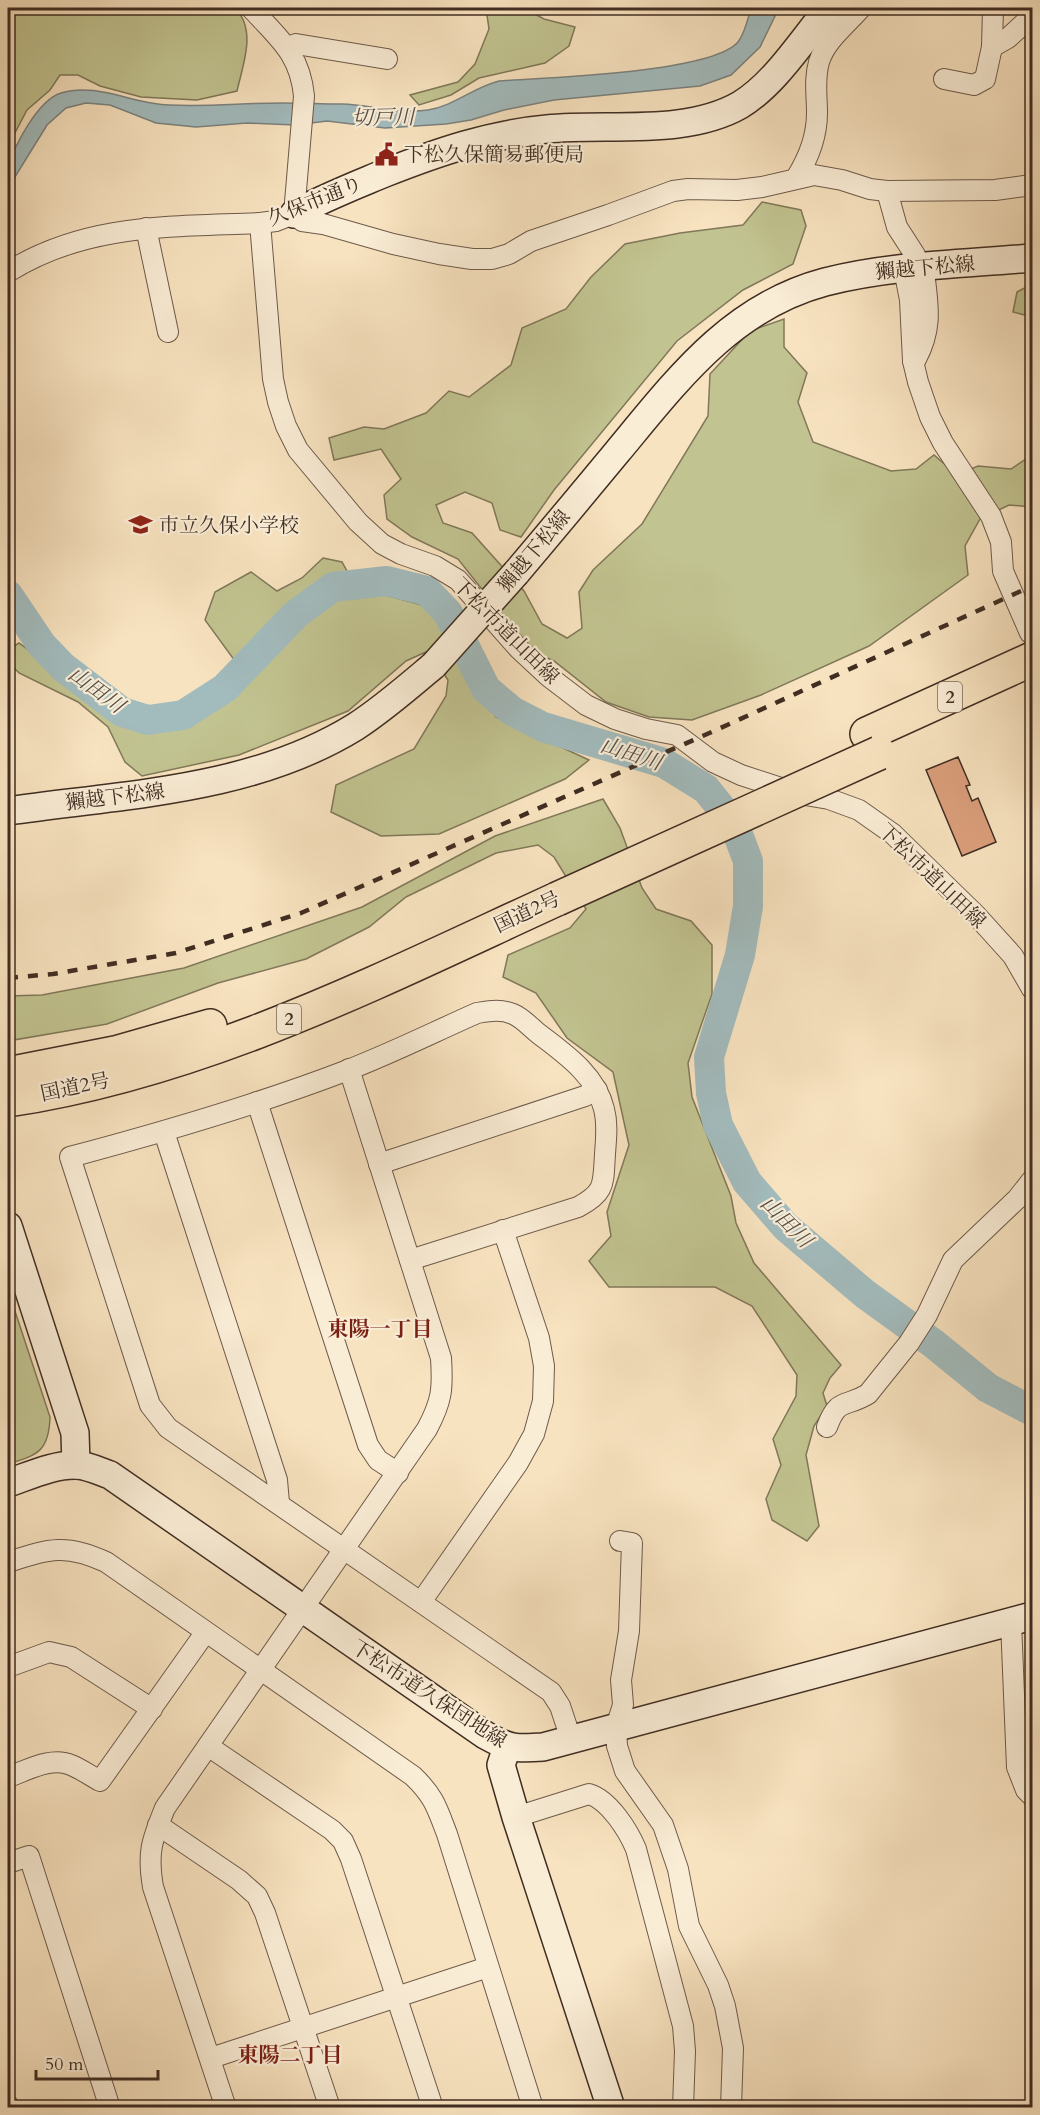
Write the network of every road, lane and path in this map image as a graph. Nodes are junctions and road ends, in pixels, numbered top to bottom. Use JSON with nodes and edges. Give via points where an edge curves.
{"nodes":[{"id":1,"x":829,"y":8,"type":"edge"},
{"id":2,"x":861,"y":8,"type":"edge"},
{"id":3,"x":993,"y":8,"type":"edge"},
{"id":4,"x":261,"y":12,"type":"edge"},
{"id":5,"x":1032,"y":16,"type":"edge"},
{"id":6,"x":992,"y":46,"type":"junction"},
{"id":7,"x":287,"y":48,"type":"junction"},
{"id":8,"x":387,"y":59,"type":"dead end"},
{"id":9,"x":944,"y":79,"type":"dead end"},
{"id":10,"x":796,"y":178,"type":"junction"},
{"id":11,"x":1032,"y":185,"type":"edge"},
{"id":12,"x":887,"y":191,"type":"junction"},
{"id":13,"x":294,"y":214,"type":"junction"},
{"id":14,"x":260,"y":223,"type":"junction"},
{"id":15,"x":146,"y":228,"type":"junction"},
{"id":16,"x":1032,"y":258,"type":"edge"},
{"id":17,"x":914,"y":268,"type":"junction"},
{"id":18,"x":8,"y":272,"type":"edge"},
{"id":19,"x":168,"y":332,"type":"dead end"},
{"id":20,"x":1031,"y":646,"type":"edge"},
{"id":21,"x":1032,"y":683,"type":"edge"},
{"id":22,"x":873,"y":744,"type":"junction"},
{"id":23,"x":8,"y":811,"type":"edge"},
{"id":24,"x":552,"y":890,"type":"junction"},
{"id":25,"x":1032,"y":989,"type":"edge"},
{"id":26,"x":349,"y":1069,"type":"junction"},
{"id":27,"x":8,"y":1074,"type":"edge"},
{"id":28,"x":597,"y":1090,"type":"junction"},
{"id":29,"x":8,"y":1100,"type":"edge"},
{"id":30,"x":257,"y":1102,"type":"junction"},
{"id":31,"x":164,"y":1132,"type":"junction"},
{"id":32,"x":379,"y":1164,"type":"junction"},
{"id":33,"x":1032,"y":1180,"type":"edge"},
{"id":34,"x":8,"y":1226,"type":"edge"},
{"id":35,"x":503,"y":1230,"type":"junction"},
{"id":36,"x":410,"y":1260,"type":"junction"},
{"id":37,"x":826,"y":1427,"type":"dead end"},
{"id":38,"x":76,"y":1465,"type":"junction"},
{"id":39,"x":398,"y":1473,"type":"junction"},
{"id":40,"x":8,"y":1483,"type":"edge"},
{"id":41,"x":279,"y":1503,"type":"junction"},
{"id":42,"x":620,"y":1541,"type":"dead end"},
{"id":43,"x":343,"y":1551,"type":"junction"},
{"id":44,"x":8,"y":1562,"type":"edge"},
{"id":45,"x":421,"y":1602,"type":"junction"},
{"id":46,"x":303,"y":1610,"type":"junction"},
{"id":47,"x":1022,"y":1619,"type":"edge"},
{"id":48,"x":205,"y":1633,"type":"junction"},
{"id":49,"x":8,"y":1667,"type":"edge"},
{"id":50,"x":262,"y":1669,"type":"junction"},
{"id":51,"x":152,"y":1709,"type":"junction"},
{"id":52,"x":616,"y":1727,"type":"junction"},
{"id":53,"x":571,"y":1739,"type":"junction"},
{"id":54,"x":208,"y":1746,"type":"junction"},
{"id":55,"x":507,"y":1747,"type":"junction"},
{"id":56,"x":8,"y":1777,"type":"edge"},
{"id":57,"x":1032,"y":1796,"type":"edge"},
{"id":58,"x":516,"y":1817,"type":"junction"},
{"id":59,"x":158,"y":1825,"type":"junction"},
{"id":60,"x":8,"y":1863,"type":"edge"},
{"id":61,"x":488,"y":1967,"type":"junction"},
{"id":62,"x":396,"y":1996,"type":"junction"},
{"id":63,"x":304,"y":2027,"type":"junction"},
{"id":64,"x":211,"y":2058,"type":"junction"},
{"id":65,"x":110,"y":2108,"type":"edge"},
{"id":66,"x":226,"y":2108,"type":"edge"},
{"id":67,"x":330,"y":2108,"type":"edge"},
{"id":68,"x":433,"y":2108,"type":"edge"},
{"id":69,"x":533,"y":2108,"type":"edge"},
{"id":70,"x":611,"y":2108,"type":"edge"},
{"id":71,"x":683,"y":2108,"type":"edge"},
{"id":72,"x":731,"y":2108,"type":"edge"}],
"edges":[{"from":1,"to":13,"type":"street","name":"久保市通り","via":[[768,84],[721,114],[688,122],[548,129],[496,136],[437,152],[325,197]]},
{"from":2,"to":10,"type":"street","via":[[819,60],[815,131]]},
{"from":3,"to":6,"type":"street"},
{"from":4,"to":7,"type":"street"},
{"from":5,"to":6,"type":"street","via":[[1008,38]]},
{"from":6,"to":9,"type":"street","via":[[984,79],[974,85]]},
{"from":7,"to":8,"type":"street","via":[[296,44]]},
{"from":7,"to":13,"type":"street","via":[[296,60],[304,96]]},
{"from":10,"to":12,"type":"street","via":[[825,176]]},
{"from":10,"to":13,"type":"street","via":[[737,190],[673,191],[531,241],[492,259],[438,254],[393,244],[302,220]]},
{"from":11,"to":12,"type":"street","via":[[995,190]]},
{"from":12,"to":17,"type":"street"},
{"from":13,"to":14,"type":"street","name":"久保市通り"},
{"from":14,"to":15,"type":"street","name":"久保市通り"},
{"from":14,"to":25,"type":"street","name":"下松市道山田線","via":[[278,402],[298,450],[358,522],[382,544],[458,580],[519,649],[586,705],[615,719],[677,735],[713,762],[741,775],[859,810],[894,834],[1013,956]]},
{"from":15,"to":18,"type":"street","name":"久保市通り","via":[[86,238],[37,254]]},
{"from":15,"to":19,"type":"street"},
{"from":16,"to":17,"type":"street","name":"獺越下松線"},
{"from":17,"to":20,"type":"street","via":[[909,300],[918,382],[944,443],[991,516],[1001,542],[1003,570]]},
{"from":17,"to":23,"type":"street","name":"獺越下松線","bridge":true,"via":[[824,282],[787,295],[744,319],[706,349],[434,665],[355,727],[258,770],[193,787]]},
{"from":20,"to":22,"type":"highway","name":"国道2号","number":"2"},
{"from":21,"to":22,"type":"highway","name":"国道2号","number":"2"},
{"from":22,"to":24,"type":"highway","name":"国道2号","number":"2"},
{"from":24,"to":27,"type":"highway","name":"国道2号","number":"2","via":[[213,1025],[115,1053]]},
{"from":24,"to":29,"type":"highway","name":"国道2号","number":"2","via":[[334,1002],[224,1045],[121,1078]]},
{"from":26,"to":28,"type":"street","via":[[477,1013],[497,1010],[515,1015],[573,1060]]},
{"from":26,"to":30,"type":"street"},
{"from":26,"to":32,"type":"street"},
{"from":28,"to":32,"type":"street"},
{"from":28,"to":35,"type":"street","via":[[607,1128],[603,1183],[594,1198],[578,1207]]},
{"from":30,"to":31,"type":"street"},
{"from":30,"to":39,"type":"street","via":[[368,1445],[378,1460]]},
{"from":31,"to":41,"type":"street","via":[[277,1480]]},
{"from":31,"to":41,"type":"street","via":[[70,1156],[150,1405],[168,1428]]},
{"from":32,"to":36,"type":"street"},
{"from":33,"to":37,"type":"street","via":[[953,1260],[909,1343],[868,1394],[841,1405]]},
{"from":34,"to":38,"type":"street","via":[[75,1433]]},
{"from":35,"to":36,"type":"street"},
{"from":35,"to":45,"type":"street","via":[[539,1338],[544,1366],[543,1401],[534,1434],[518,1463]]},
{"from":36,"to":39,"type":"street","via":[[441,1358],[443,1387],[427,1429]]},
{"from":38,"to":40,"type":"street","name":"下松市道久保団地線","via":[[51,1468]]},
{"from":38,"to":46,"type":"street","name":"下松市道久保団地線","via":[[110,1475]]},
{"from":39,"to":43,"type":"street"},
{"from":41,"to":43,"type":"street"},
{"from":42,"to":52,"type":"street","via":[[632,1543],[629,1631],[621,1680],[624,1705]]},
{"from":43,"to":45,"type":"street"},
{"from":43,"to":46,"type":"street"},
{"from":44,"to":48,"type":"street","via":[[44,1551],[86,1553],[106,1562]]},
{"from":45,"to":53,"type":"street","via":[[551,1692]]},
{"from":46,"to":50,"type":"street"},
{"from":46,"to":55,"type":"street","name":"下松市道久保団地線"},
{"from":47,"to":52,"type":"street","name":"下松市道久保団地線"},
{"from":47,"to":57,"type":"street","via":[[1017,1767]]},
{"from":48,"to":50,"type":"street"},
{"from":48,"to":51,"type":"street"},
{"from":49,"to":51,"type":"street","via":[[49,1652],[71,1657]]},
{"from":50,"to":54,"type":"street"},
{"from":50,"to":61,"type":"street","via":[[427,1789],[447,1834]]},
{"from":51,"to":56,"type":"street","via":[[100,1781],[69,1764],[57,1762]]},
{"from":52,"to":53,"type":"street","name":"下松市道久保団地線"},
{"from":52,"to":72,"type":"street","via":[[625,1771],[663,1825],[678,1869],[690,1926],[725,2006],[733,2048]]},
{"from":53,"to":55,"type":"street","name":"下松市道久保団地線","via":[[543,1747]]},
{"from":54,"to":59,"type":"street","via":[[165,1808]]},
{"from":54,"to":62,"type":"street","via":[[343,1841]]},
{"from":55,"to":58,"type":"street","via":[[501,1766]]},
{"from":58,"to":70,"type":"street"},
{"from":58,"to":71,"type":"street","via":[[589,1794],[599,1797],[629,1832],[682,2026]]},
{"from":59,"to":63,"type":"street","via":[[257,1896]]},
{"from":59,"to":64,"type":"street","via":[[149,1864],[153,1887]]},
{"from":60,"to":65,"type":"street","via":[[29,1856]]},
{"from":61,"to":62,"type":"street"},
{"from":61,"to":69,"type":"street"},
{"from":62,"to":63,"type":"street"},
{"from":62,"to":68,"type":"street"},
{"from":63,"to":64,"type":"street"},
{"from":63,"to":67,"type":"street"},
{"from":64,"to":66,"type":"street"}]}
